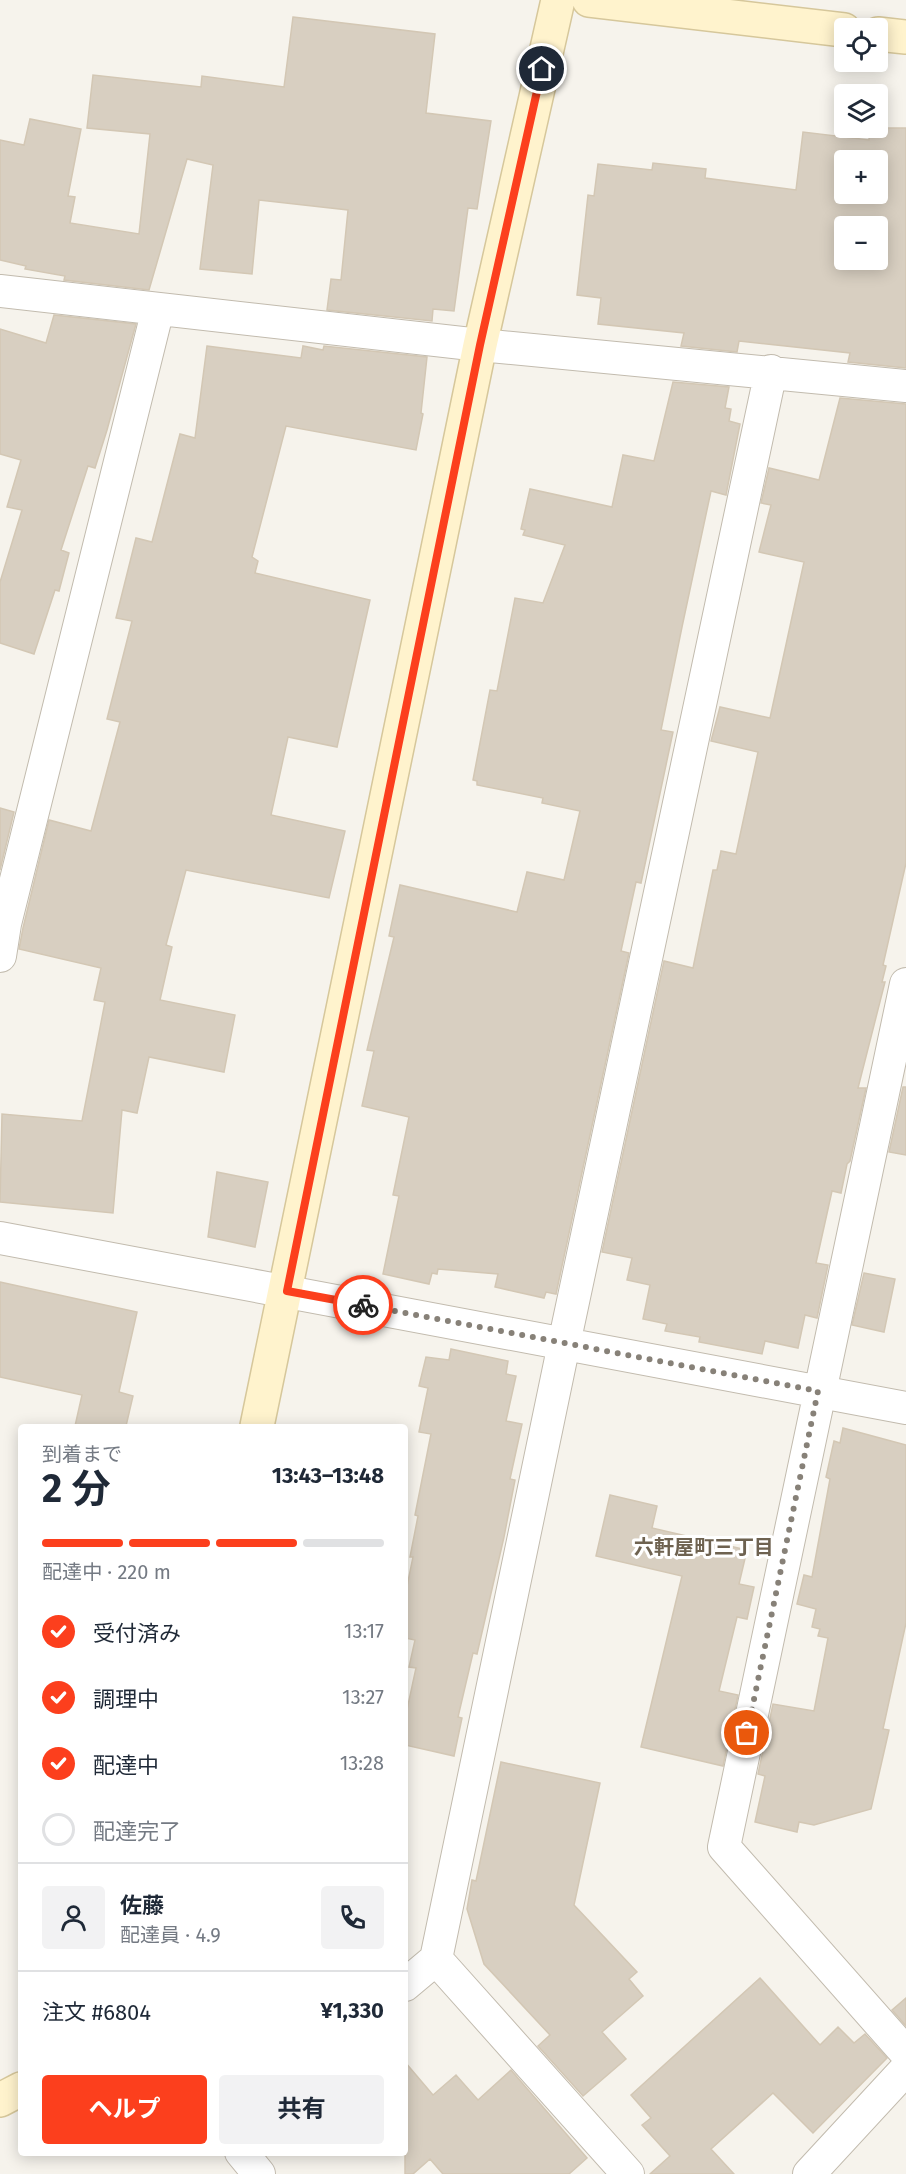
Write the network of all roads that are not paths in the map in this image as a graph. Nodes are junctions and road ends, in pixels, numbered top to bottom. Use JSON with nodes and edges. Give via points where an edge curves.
{"nodes":[{"id":1,"x":558,"y":0,"type":"edge"},
{"id":2,"x":589,"y":0,"type":"edge"},
{"id":3,"x":834,"y":29,"type":"edge"},
{"id":4,"x":888,"y":35,"type":"edge"},
{"id":5,"x":906,"y":37,"type":"edge"},
{"id":6,"x":0,"y":291,"type":"edge"},
{"id":7,"x":158,"y":309,"type":"junction"},
{"id":8,"x":480,"y":345,"type":"junction"},
{"id":9,"x":771,"y":371,"type":"junction"},
{"id":10,"x":906,"y":386,"type":"edge"},
{"id":11,"x":2,"y":923,"type":"edge"},
{"id":12,"x":0,"y":956,"type":"edge"},
{"id":13,"x":906,"y":984,"type":"edge"},
{"id":14,"x":0,"y":1238,"type":"edge"},
{"id":15,"x":287,"y":1291,"type":"junction"},
{"id":16,"x":564,"y":1344,"type":"junction"},
{"id":17,"x":818,"y":1391,"type":"junction"},
{"id":18,"x":906,"y":1408,"type":"edge"},
{"id":19,"x":257,"y":1424,"type":"edge"},
{"id":20,"x":436,"y":1959,"type":"junction"},
{"id":21,"x":408,"y":1982,"type":"edge"},
{"id":22,"x":906,"y":2053,"type":"edge"},
{"id":23,"x":906,"y":2070,"type":"edge"},
{"id":24,"x":18,"y":2091,"type":"edge"},
{"id":25,"x":0,"y":2100,"type":"edge"},
{"id":26,"x":244,"y":2156,"type":"edge"},
{"id":27,"x":259,"y":2174,"type":"edge"},
{"id":28,"x":628,"y":2174,"type":"edge"},
{"id":29,"x":809,"y":2174,"type":"edge"}],
"edges":[{"from":1,"to":8,"type":"street"},
{"from":2,"to":3,"type":"street"},
{"from":4,"to":5,"type":"street"},
{"from":6,"to":7,"type":"street"},
{"from":7,"to":8,"type":"street"},
{"from":7,"to":11,"type":"street"},
{"from":8,"to":9,"type":"street"},
{"from":8,"to":15,"type":"street"},
{"from":9,"to":10,"type":"street"},
{"from":9,"to":16,"type":"street"},
{"from":11,"to":12,"type":"street"},
{"from":13,"to":17,"type":"street"},
{"from":14,"to":15,"type":"street"},
{"from":15,"to":16,"type":"street"},
{"from":15,"to":19,"type":"street"},
{"from":16,"to":17,"type":"street"},
{"from":16,"to":20,"type":"street"},
{"from":17,"to":18,"type":"street"},
{"from":17,"to":22,"type":"street","via":[[724,1847]]},
{"from":20,"to":21,"type":"street"},
{"from":20,"to":28,"type":"street"},
{"from":23,"to":29,"type":"street"},
{"from":24,"to":25,"type":"street"},
{"from":26,"to":27,"type":"street"}]}
